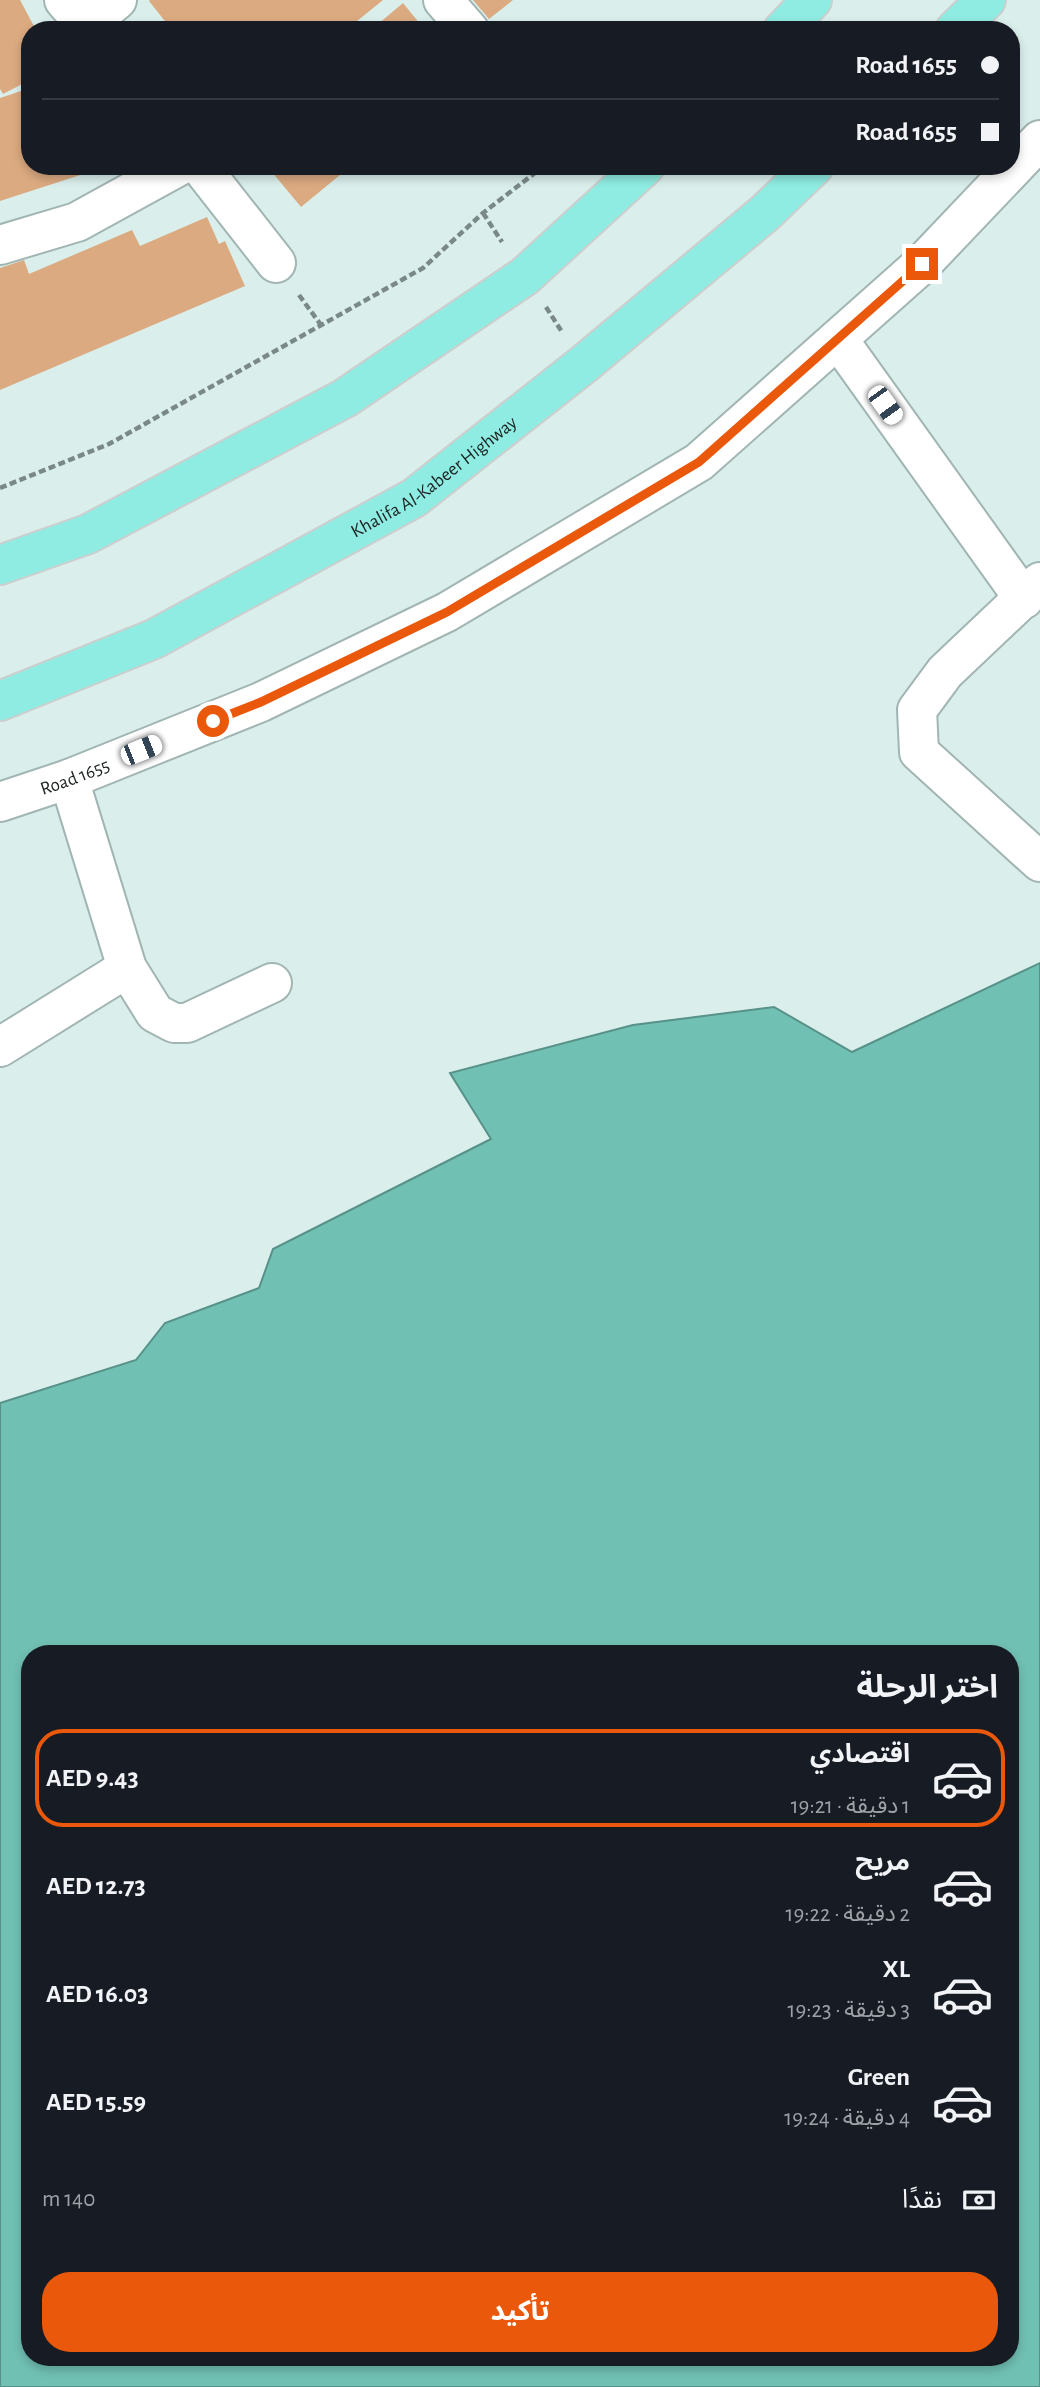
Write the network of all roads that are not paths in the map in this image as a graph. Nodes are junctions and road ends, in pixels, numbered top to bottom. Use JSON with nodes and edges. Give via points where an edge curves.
{"nodes":[{"id":1,"x":117,"y":0,"type":"edge"},
{"id":2,"x":443,"y":0,"type":"edge"},
{"id":3,"x":812,"y":0,"type":"edge"},
{"id":4,"x":986,"y":0,"type":"edge"},
{"id":5,"x":80,"y":18,"type":"edge"},
{"id":6,"x":461,"y":21,"type":"edge"},
{"id":7,"x":792,"y":21,"type":"edge"},
{"id":8,"x":964,"y":21,"type":"edge"},
{"id":9,"x":1040,"y":141,"type":"edge"},
{"id":10,"x":1020,"y":162,"type":"edge"},
{"id":11,"x":163,"y":175,"type":"edge"},
{"id":12,"x":207,"y":175,"type":"edge"},
{"id":13,"x":635,"y":175,"type":"edge"},
{"id":14,"x":805,"y":175,"type":"edge"},
{"id":15,"x":1007,"y":175,"type":"edge"},
{"id":16,"x":0,"y":245,"type":"edge"},
{"id":17,"x":276,"y":263,"type":"dead end"},
{"id":18,"x":838,"y":339,"type":"junction"},
{"id":19,"x":0,"y":565,"type":"edge"},
{"id":20,"x":1032,"y":590,"type":"edge"},
{"id":21,"x":0,"y":701,"type":"edge"},
{"id":22,"x":69,"y":779,"type":"junction"},
{"id":23,"x":0,"y":802,"type":"edge"},
{"id":24,"x":1040,"y":862,"type":"edge"},
{"id":25,"x":127,"y":968,"type":"junction"},
{"id":26,"x":272,"y":983,"type":"dead end"},
{"id":27,"x":0,"y":1047,"type":"edge"}],
"edges":[{"from":1,"to":5,"type":"street"},
{"from":2,"to":6,"type":"street"},
{"from":3,"to":7,"type":"main road"},
{"from":4,"to":8,"type":"main road"},
{"from":9,"to":10,"type":"street","name":"Road 1655"},
{"from":11,"to":16,"type":"street","via":[[77,222]]},
{"from":12,"to":17,"type":"street"},
{"from":13,"to":19,"type":"main road","via":[[525,276],[345,398],[88,534]]},
{"from":14,"to":21,"type":"main road","name":"Khalifa Al-Kabeer Highway","via":[[584,364],[414,498],[154,639]]},
{"from":15,"to":18,"type":"street","name":"Road 1655","via":[[922,264]]},
{"from":18,"to":20,"type":"street"},
{"from":18,"to":22,"type":"street","name":"Road 1655","via":[[699,462],[447,612],[261,702]]},
{"from":20,"to":24,"type":"street","via":[[945,672],[917,710],[919,752]]},
{"from":22,"to":23,"type":"street","name":"Road 1655"},
{"from":22,"to":25,"type":"street"},
{"from":25,"to":26,"type":"street","via":[[155,1013],[174,1023],[187,1023]]},
{"from":25,"to":27,"type":"street"}]}
